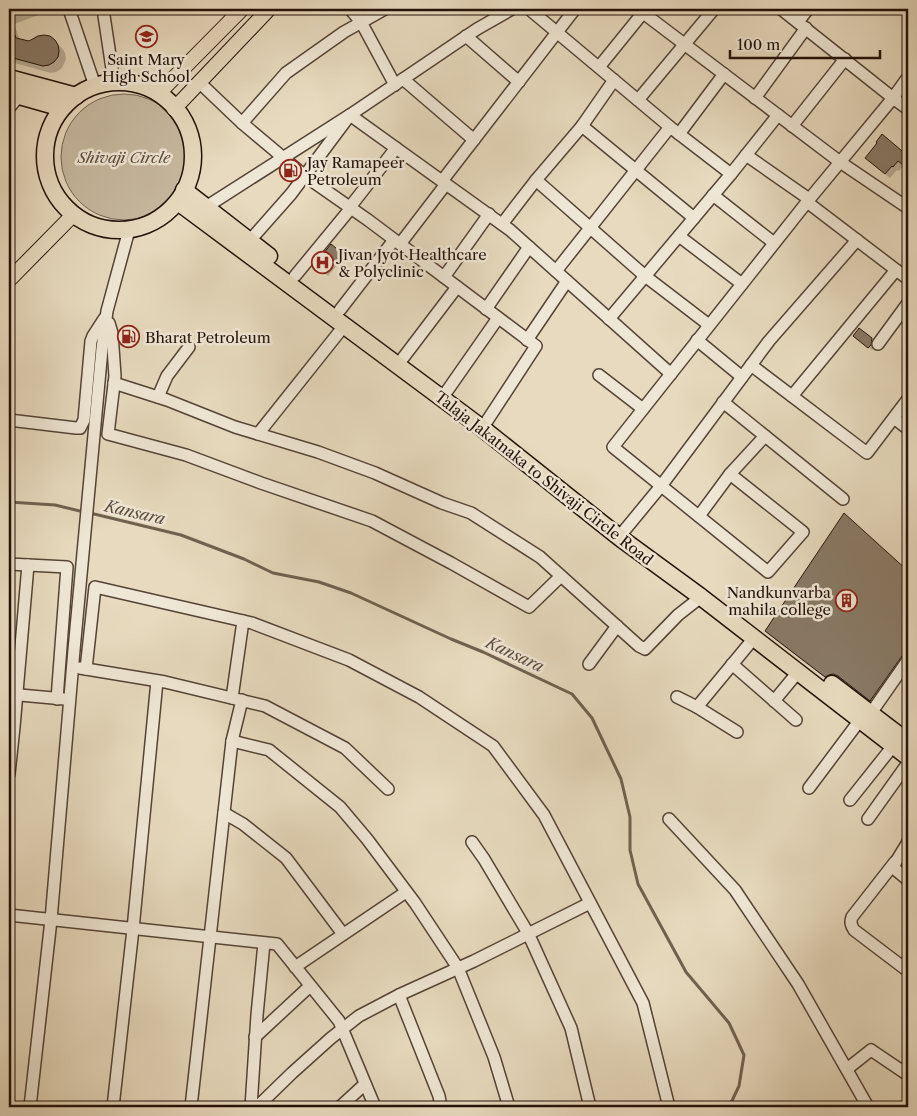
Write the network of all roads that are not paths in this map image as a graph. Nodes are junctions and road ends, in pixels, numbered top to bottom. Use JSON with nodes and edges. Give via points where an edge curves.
{"nodes":[{"id":1,"x":69,"y":9,"type":"edge"},
{"id":2,"x":103,"y":9,"type":"edge"},
{"id":3,"x":242,"y":9,"type":"edge"},
{"id":4,"x":269,"y":9,"type":"edge"},
{"id":5,"x":350,"y":9,"type":"edge"},
{"id":6,"x":385,"y":9,"type":"edge"},
{"id":7,"x":512,"y":9,"type":"edge"},
{"id":8,"x":529,"y":9,"type":"edge"},
{"id":9,"x":575,"y":9,"type":"edge"},
{"id":10,"x":714,"y":9,"type":"edge"},
{"id":11,"x":781,"y":9,"type":"edge"},
{"id":12,"x":808,"y":9,"type":"edge"},
{"id":13,"x":642,"y":10,"type":"edge"},
{"id":14,"x":361,"y":22,"type":"junction"},
{"id":15,"x":802,"y":26,"type":"junction"},
{"id":16,"x":557,"y":33,"type":"junction"},
{"id":17,"x":466,"y":36,"type":"junction"},
{"id":18,"x":684,"y":44,"type":"junction"},
{"id":19,"x":845,"y":60,"type":"junction"},
{"id":20,"x":598,"y":67,"type":"junction"},
{"id":21,"x":724,"y":74,"type":"junction"},
{"id":22,"x":908,"y":77,"type":"edge"},
{"id":23,"x":9,"y":78,"type":"edge"},
{"id":24,"x":614,"y":80,"type":"junction"},
{"id":25,"x":114,"y":82,"type":"junction"},
{"id":26,"x":399,"y":82,"type":"junction"},
{"id":27,"x":519,"y":82,"type":"junction"},
{"id":28,"x":200,"y":83,"type":"junction"},
{"id":29,"x":95,"y":86,"type":"junction"},
{"id":30,"x":158,"y":94,"type":"junction"},
{"id":31,"x":76,"y":96,"type":"junction"},
{"id":32,"x":755,"y":98,"type":"junction"},
{"id":33,"x":893,"y":98,"type":"junction"},
{"id":34,"x":12,"y":99,"type":"edge"},
{"id":35,"x":638,"y":100,"type":"junction"},
{"id":36,"x":62,"y":108,"type":"junction"},
{"id":37,"x":174,"y":109,"type":"junction"},
{"id":38,"x":908,"y":109,"type":"edge"},
{"id":39,"x":778,"y":114,"type":"junction"},
{"id":40,"x":350,"y":115,"type":"junction"},
{"id":41,"x":242,"y":123,"type":"junction"},
{"id":42,"x":582,"y":126,"type":"junction"},
{"id":43,"x":792,"y":126,"type":"junction"},
{"id":44,"x":674,"y":130,"type":"junction"},
{"id":45,"x":474,"y":140,"type":"junction"},
{"id":46,"x":396,"y":148,"type":"junction"},
{"id":47,"x":746,"y":155,"type":"junction"},
{"id":48,"x":283,"y":157,"type":"junction"},
{"id":49,"x":840,"y":162,"type":"junction"},
{"id":50,"x":636,"y":170,"type":"junction"},
{"id":51,"x":731,"y":174,"type":"junction"},
{"id":52,"x":305,"y":176,"type":"junction"},
{"id":53,"x":536,"y":180,"type":"junction"},
{"id":54,"x":444,"y":183,"type":"junction"},
{"id":55,"x":713,"y":195,"type":"junction"},
{"id":56,"x":181,"y":196,"type":"junction"},
{"id":57,"x":808,"y":200,"type":"junction"},
{"id":58,"x":206,"y":207,"type":"junction"},
{"id":59,"x":350,"y":208,"type":"junction"},
{"id":60,"x":908,"y":208,"type":"edge"},
{"id":61,"x":489,"y":214,"type":"junction"},
{"id":62,"x":73,"y":215,"type":"junction"},
{"id":63,"x":694,"y":218,"type":"junction"},
{"id":64,"x":502,"y":224,"type":"junction"},
{"id":65,"x":590,"y":228,"type":"junction"},
{"id":66,"x":129,"y":230,"type":"junction"},
{"id":67,"x":679,"y":236,"type":"junction"},
{"id":68,"x":857,"y":240,"type":"junction"},
{"id":69,"x":397,"y":242,"type":"junction"},
{"id":70,"x":774,"y":243,"type":"junction"},
{"id":71,"x":246,"y":246,"type":"junction"},
{"id":72,"x":529,"y":247,"type":"junction"},
{"id":73,"x":896,"y":270,"type":"junction"},
{"id":74,"x":556,"y":271,"type":"junction"},
{"id":75,"x":295,"y":276,"type":"junction"},
{"id":76,"x":646,"y":276,"type":"junction"},
{"id":77,"x":444,"y":278,"type":"junction"},
{"id":78,"x":908,"y":279,"type":"edge"},
{"id":79,"x":9,"y":280,"type":"edge"},
{"id":80,"x":567,"y":281,"type":"junction"},
{"id":81,"x":742,"y":284,"type":"junction"},
{"id":82,"x":457,"y":287,"type":"junction"},
{"id":83,"x":908,"y":303,"type":"edge"},
{"id":84,"x":486,"y":309,"type":"junction"},
{"id":85,"x":107,"y":314,"type":"junction"},
{"id":86,"x":342,"y":318,"type":"junction"},
{"id":87,"x":498,"y":318,"type":"junction"},
{"id":88,"x":609,"y":319,"type":"junction"},
{"id":89,"x":709,"y":325,"type":"junction"},
{"id":90,"x":526,"y":340,"type":"junction"},
{"id":91,"x":697,"y":340,"type":"junction"},
{"id":92,"x":878,"y":344,"type":"dead end"},
{"id":93,"x":189,"y":347,"type":"dead end"},
{"id":94,"x":404,"y":358,"type":"junction"},
{"id":95,"x":751,"y":365,"type":"junction"},
{"id":96,"x":670,"y":374,"type":"junction"},
{"id":97,"x":599,"y":375,"type":"dead end"},
{"id":98,"x":742,"y":377,"type":"junction"},
{"id":99,"x":114,"y":383,"type":"junction"},
{"id":100,"x":447,"y":391,"type":"junction"},
{"id":101,"x":792,"y":396,"type":"junction"},
{"id":102,"x":158,"y":397,"type":"junction"},
{"id":103,"x":908,"y":399,"type":"edge"},
{"id":104,"x":723,"y":402,"type":"junction"},
{"id":105,"x":643,"y":409,"type":"junction"},
{"id":106,"x":894,"y":418,"type":"junction"},
{"id":107,"x":9,"y":420,"type":"edge"},
{"id":108,"x":487,"y":421,"type":"junction"},
{"id":109,"x":908,"y":429,"type":"edge"},
{"id":110,"x":258,"y":434,"type":"junction"},
{"id":111,"x":764,"y":436,"type":"junction"},
{"id":112,"x":730,"y":474,"type":"junction"},
{"id":113,"x":661,"y":486,"type":"junction"},
{"id":114,"x":843,"y":499,"type":"dead end"},
{"id":115,"x":699,"y":516,"type":"junction"},
{"id":116,"x":622,"y":533,"type":"junction"},
{"id":117,"x":9,"y":564,"type":"edge"},
{"id":118,"x":28,"y":565,"type":"junction"},
{"id":119,"x":561,"y":576,"type":"junction"},
{"id":120,"x":701,"y":597,"type":"junction"},
{"id":121,"x":243,"y":621,"type":"junction"},
{"id":122,"x":617,"y":626,"type":"junction"},
{"id":123,"x":754,"y":638,"type":"junction"},
{"id":124,"x":908,"y":660,"type":"edge"},
{"id":125,"x":590,"y":664,"type":"dead end"},
{"id":126,"x":732,"y":664,"type":"junction"},
{"id":127,"x":73,"y":667,"type":"junction"},
{"id":128,"x":86,"y":669,"type":"junction"},
{"id":129,"x":798,"y":672,"type":"junction"},
{"id":130,"x":904,"y":675,"type":"edge"},
{"id":131,"x":157,"y":681,"type":"junction"},
{"id":132,"x":13,"y":694,"type":"edge"},
{"id":133,"x":677,"y":697,"type":"dead end"},
{"id":134,"x":57,"y":698,"type":"junction"},
{"id":135,"x":237,"y":699,"type":"junction"},
{"id":136,"x":70,"y":700,"type":"junction"},
{"id":137,"x":774,"y":701,"type":"junction"},
{"id":138,"x":697,"y":707,"type":"junction"},
{"id":139,"x":865,"y":716,"type":"junction"},
{"id":140,"x":796,"y":720,"type":"dead end"},
{"id":141,"x":737,"y":732,"type":"dead end"},
{"id":142,"x":232,"y":741,"type":"junction"},
{"id":143,"x":901,"y":744,"type":"edge"},
{"id":144,"x":908,"y":757,"type":"edge"},
{"id":145,"x":908,"y":763,"type":"edge"},
{"id":146,"x":9,"y":774,"type":"edge"},
{"id":147,"x":388,"y":788,"type":"dead end"},
{"id":148,"x":809,"y":788,"type":"dead end"},
{"id":149,"x":850,"y":800,"type":"dead end"},
{"id":150,"x":224,"y":813,"type":"junction"},
{"id":151,"x":669,"y":819,"type":"dead end"},
{"id":152,"x":868,"y":819,"type":"dead end"},
{"id":153,"x":472,"y":842,"type":"dead end"},
{"id":154,"x":908,"y":842,"type":"edge"},
{"id":155,"x":895,"y":862,"type":"junction"},
{"id":156,"x":908,"y":880,"type":"edge"},
{"id":157,"x":406,"y":892,"type":"junction"},
{"id":158,"x":590,"y":903,"type":"junction"},
{"id":159,"x":9,"y":915,"type":"edge"},
{"id":160,"x":51,"y":920,"type":"junction"},
{"id":161,"x":132,"y":929,"type":"junction"},
{"id":162,"x":528,"y":933,"type":"junction"},
{"id":163,"x":343,"y":934,"type":"junction"},
{"id":164,"x":210,"y":937,"type":"junction"},
{"id":165,"x":264,"y":943,"type":"junction"},
{"id":166,"x":295,"y":967,"type":"junction"},
{"id":167,"x":458,"y":968,"type":"junction"},
{"id":168,"x":908,"y":971,"type":"edge"},
{"id":169,"x":310,"y":986,"type":"junction"},
{"id":170,"x":399,"y":995,"type":"junction"},
{"id":171,"x":342,"y":1030,"type":"junction"},
{"id":172,"x":256,"y":1036,"type":"junction"},
{"id":173,"x":847,"y":1069,"type":"junction"},
{"id":174,"x":908,"y":1075,"type":"edge"},
{"id":175,"x":365,"y":1084,"type":"junction"},
{"id":176,"x":30,"y":1107,"type":"edge"},
{"id":177,"x":113,"y":1107,"type":"edge"},
{"id":178,"x":191,"y":1107,"type":"edge"},
{"id":179,"x":251,"y":1107,"type":"edge"},
{"id":180,"x":257,"y":1107,"type":"edge"},
{"id":181,"x":340,"y":1107,"type":"edge"},
{"id":182,"x":374,"y":1107,"type":"edge"},
{"id":183,"x":441,"y":1107,"type":"edge"},
{"id":184,"x":509,"y":1107,"type":"edge"},
{"id":185,"x":590,"y":1107,"type":"edge"},
{"id":186,"x":669,"y":1107,"type":"edge"},
{"id":187,"x":868,"y":1107,"type":"edge"}],
"edges":[{"from":1,"to":29,"type":"street"},
{"from":2,"to":25,"type":"street"},
{"from":3,"to":30,"type":"main road"},
{"from":4,"to":28,"type":"main road"},
{"from":5,"to":14,"type":"street"},
{"from":6,"to":14,"type":"street"},
{"from":7,"to":17,"type":"street"},
{"from":8,"to":16,"type":"street"},
{"from":9,"to":16,"type":"street"},
{"from":10,"to":18,"type":"street"},
{"from":11,"to":15,"type":"street"},
{"from":12,"to":15,"type":"street"},
{"from":13,"to":18,"type":"street"},
{"from":13,"to":20,"type":"street"},
{"from":14,"to":26,"type":"street"},
{"from":14,"to":41,"type":"street","via":[[286,73]]},
{"from":15,"to":19,"type":"street"},
{"from":15,"to":32,"type":"street"},
{"from":16,"to":20,"type":"street"},
{"from":16,"to":27,"type":"street"},
{"from":17,"to":26,"type":"street"},
{"from":17,"to":27,"type":"street"},
{"from":18,"to":21,"type":"street"},
{"from":18,"to":35,"type":"street"},
{"from":19,"to":33,"type":"street"},
{"from":19,"to":43,"type":"street"},
{"from":20,"to":24,"type":"street"},
{"from":21,"to":32,"type":"street"},
{"from":21,"to":44,"type":"street"},
{"from":22,"to":33,"type":"street"},
{"from":23,"to":31,"type":"highway"},
{"from":24,"to":35,"type":"street"},
{"from":24,"to":42,"type":"street"},
{"from":25,"to":29,"type":"highway"},
{"from":25,"to":30,"type":"highway","via":[[142,85]]},
{"from":26,"to":40,"type":"street"},
{"from":26,"to":45,"type":"street"},
{"from":27,"to":45,"type":"street"},
{"from":28,"to":37,"type":"main road"},
{"from":28,"to":41,"type":"street"},
{"from":29,"to":31,"type":"highway"},
{"from":30,"to":37,"type":"highway","via":[[167,99]]},
{"from":31,"to":36,"type":"highway"},
{"from":32,"to":39,"type":"street"},
{"from":33,"to":38,"type":"street"},
{"from":33,"to":49,"type":"street"},
{"from":34,"to":36,"type":"highway"},
{"from":35,"to":44,"type":"street"},
{"from":36,"to":62,"type":"highway","via":[[48,134],[45,164],[54,193]]},
{"from":37,"to":56,"type":"highway","via":[[185,122],[193,149],[190,177]]},
{"from":39,"to":43,"type":"street"},
{"from":39,"to":47,"type":"street"},
{"from":40,"to":46,"type":"street"},
{"from":40,"to":48,"type":"street"},
{"from":40,"to":52,"type":"street"},
{"from":41,"to":48,"type":"street"},
{"from":42,"to":50,"type":"street"},
{"from":42,"to":53,"type":"street"},
{"from":43,"to":49,"type":"street"},
{"from":44,"to":50,"type":"street"},
{"from":44,"to":51,"type":"street"},
{"from":45,"to":54,"type":"street"},
{"from":46,"to":54,"type":"street"},
{"from":46,"to":59,"type":"street"},
{"from":47,"to":51,"type":"street"},
{"from":47,"to":57,"type":"street"},
{"from":48,"to":52,"type":"street"},
{"from":48,"to":58,"type":"street"},
{"from":49,"to":57,"type":"street"},
{"from":49,"to":60,"type":"street"},
{"from":50,"to":63,"type":"street"},
{"from":50,"to":65,"type":"street"},
{"from":51,"to":55,"type":"street"},
{"from":52,"to":59,"type":"street"},
{"from":52,"to":71,"type":"street"},
{"from":53,"to":64,"type":"street"},
{"from":53,"to":65,"type":"street"},
{"from":54,"to":61,"type":"street"},
{"from":54,"to":69,"type":"street"},
{"from":55,"to":63,"type":"street"},
{"from":55,"to":70,"type":"street"},
{"from":56,"to":58,"type":"highway","name":"Talaja Jakatnaka to Shivaji Circle Road"},
{"from":56,"to":66,"type":"highway","via":[[156,221]]},
{"from":56,"to":71,"type":"highway","name":"Talaja Jakatnaka to Shivaji Circle Road"},
{"from":57,"to":68,"type":"street"},
{"from":57,"to":70,"type":"street"},
{"from":58,"to":71,"type":"highway","name":"Talaja Jakatnaka to Shivaji Circle Road"},
{"from":59,"to":69,"type":"street"},
{"from":59,"to":75,"type":"street"},
{"from":61,"to":64,"type":"street"},
{"from":61,"to":77,"type":"street"},
{"from":62,"to":66,"type":"highway","via":[[100,228]]},
{"from":62,"to":79,"type":"main road"},
{"from":63,"to":67,"type":"street"},
{"from":64,"to":72,"type":"street"},
{"from":65,"to":74,"type":"street"},
{"from":65,"to":76,"type":"street"},
{"from":66,"to":85,"type":"street"},
{"from":67,"to":76,"type":"street"},
{"from":67,"to":81,"type":"street"},
{"from":68,"to":73,"type":"street"},
{"from":68,"to":95,"type":"street"},
{"from":69,"to":77,"type":"street"},
{"from":69,"to":86,"type":"street"},
{"from":70,"to":81,"type":"street"},
{"from":71,"to":75,"type":"highway","name":"Talaja Jakatnaka to Shivaji Circle Road"},
{"from":71,"to":86,"type":"highway","name":"Talaja Jakatnaka to Shivaji Circle Road"},
{"from":72,"to":74,"type":"street"},
{"from":72,"to":84,"type":"street"},
{"from":73,"to":78,"type":"street"},
{"from":73,"to":101,"type":"street"},
{"from":74,"to":80,"type":"street"},
{"from":75,"to":86,"type":"highway","name":"Talaja Jakatnaka to Shivaji Circle Road"},
{"from":76,"to":88,"type":"street"},
{"from":76,"to":89,"type":"street"},
{"from":77,"to":82,"type":"street"},
{"from":80,"to":88,"type":"street"},
{"from":80,"to":90,"type":"street"},
{"from":81,"to":89,"type":"street"},
{"from":82,"to":84,"type":"street"},
{"from":82,"to":94,"type":"street"},
{"from":83,"to":92,"type":"street"},
{"from":84,"to":87,"type":"street"},
{"from":85,"to":99,"type":"street","via":[[112,333]]},
{"from":85,"to":107,"type":"street","via":[[91,341],[84,420],[80,428]]},
{"from":85,"to":127,"type":"street"},
{"from":86,"to":94,"type":"highway","name":"Talaja Jakatnaka to Shivaji Circle Road"},
{"from":86,"to":110,"type":"street"},
{"from":86,"to":116,"type":"highway","name":"Talaja Jakatnaka to Shivaji Circle Road"},
{"from":87,"to":90,"type":"street"},
{"from":87,"to":100,"type":"street"},
{"from":88,"to":96,"type":"street"},
{"from":89,"to":91,"type":"street"},
{"from":90,"to":108,"type":"street","via":[[536,346]]},
{"from":91,"to":96,"type":"street"},
{"from":91,"to":98,"type":"street"},
{"from":93,"to":102,"type":"street","via":[[167,376]]},
{"from":94,"to":100,"type":"highway","name":"Talaja Jakatnaka to Shivaji Circle Road"},
{"from":95,"to":98,"type":"street"},
{"from":95,"to":101,"type":"street"},
{"from":96,"to":105,"type":"street"},
{"from":97,"to":105,"type":"street"},
{"from":98,"to":104,"type":"street"},
{"from":99,"to":102,"type":"street"},
{"from":99,"to":119,"type":"street","via":[[108,434],[186,455],[372,522],[529,608]]},
{"from":100,"to":108,"type":"highway","name":"Talaja Jakatnaka to Shivaji Circle Road"},
{"from":101,"to":106,"type":"street","via":[[867,453]]},
{"from":102,"to":110,"type":"street"},
{"from":103,"to":106,"type":"street"},
{"from":104,"to":111,"type":"street"},
{"from":104,"to":113,"type":"street"},
{"from":105,"to":113,"type":"street","via":[[613,447]]},
{"from":106,"to":109,"type":"street"},
{"from":108,"to":116,"type":"highway","name":"Talaja Jakatnaka to Shivaji Circle Road"},
{"from":110,"to":119,"type":"street","via":[[318,452],[471,513],[540,557]]},
{"from":111,"to":112,"type":"street"},
{"from":111,"to":114,"type":"street"},
{"from":112,"to":115,"type":"street"},
{"from":112,"to":115,"type":"street","via":[[803,532],[768,572]]},
{"from":113,"to":115,"type":"street"},
{"from":113,"to":116,"type":"street"},
{"from":116,"to":120,"type":"highway","name":"Talaja Jakatnaka to Shivaji Circle Road"},
{"from":116,"to":139,"type":"highway","name":"Talaja Jakatnaka to Shivaji Circle Road"},
{"from":117,"to":118,"type":"street"},
{"from":118,"to":132,"type":"street"},
{"from":118,"to":134,"type":"street","via":[[67,567]]},
{"from":119,"to":122,"type":"street"},
{"from":120,"to":122,"type":"street","via":[[644,649]]},
{"from":120,"to":123,"type":"highway","name":"Talaja Jakatnaka to Shivaji Circle Road"},
{"from":121,"to":128,"type":"street","via":[[95,587]]},
{"from":121,"to":135,"type":"street"},
{"from":121,"to":158,"type":"street","via":[[349,660],[418,697],[493,746],[544,815]]},
{"from":122,"to":125,"type":"street"},
{"from":123,"to":126,"type":"street"},
{"from":123,"to":129,"type":"highway","name":"Talaja Jakatnaka to Shivaji Circle Road"},
{"from":124,"to":130,"type":"street"},
{"from":126,"to":137,"type":"street"},
{"from":126,"to":138,"type":"street"},
{"from":127,"to":128,"type":"street"},
{"from":127,"to":136,"type":"street"},
{"from":128,"to":131,"type":"street"},
{"from":129,"to":137,"type":"street"},
{"from":129,"to":139,"type":"highway","name":"Talaja Jakatnaka to Shivaji Circle Road"},
{"from":130,"to":139,"type":"street"},
{"from":131,"to":135,"type":"street"},
{"from":131,"to":161,"type":"street"},
{"from":132,"to":134,"type":"street"},
{"from":132,"to":146,"type":"street"},
{"from":133,"to":138,"type":"street"},
{"from":134,"to":136,"type":"street"},
{"from":135,"to":142,"type":"street"},
{"from":135,"to":147,"type":"street","via":[[265,706],[345,748]]},
{"from":136,"to":160,"type":"street"},
{"from":137,"to":140,"type":"street"},
{"from":138,"to":141,"type":"street"},
{"from":139,"to":143,"type":"highway","name":"Talaja Jakatnaka to Shivaji Circle Road"},
{"from":139,"to":148,"type":"street"},
{"from":142,"to":150,"type":"street"},
{"from":142,"to":157,"type":"street","via":[[269,750],[340,807]]},
{"from":143,"to":144,"type":"highway","name":"Talaja Jakatnaka to Shivaji Circle Road"},
{"from":143,"to":149,"type":"street"},
{"from":145,"to":152,"type":"street"},
{"from":150,"to":163,"type":"street","via":[[286,858]]},
{"from":150,"to":164,"type":"street"},
{"from":151,"to":173,"type":"street","via":[[735,890],[798,984]]},
{"from":153,"to":162,"type":"street"},
{"from":154,"to":155,"type":"street"},
{"from":155,"to":156,"type":"street","via":[[896,870]]},
{"from":155,"to":168,"type":"street","via":[[850,921],[854,930]]},
{"from":157,"to":163,"type":"street"},
{"from":157,"to":167,"type":"street"},
{"from":158,"to":162,"type":"street"},
{"from":158,"to":186,"type":"street","via":[[643,1003]]},
{"from":159,"to":160,"type":"street"},
{"from":160,"to":161,"type":"street"},
{"from":160,"to":176,"type":"street"},
{"from":161,"to":164,"type":"street"},
{"from":161,"to":177,"type":"street"},
{"from":162,"to":167,"type":"street"},
{"from":162,"to":185,"type":"street","via":[[570,1028]]},
{"from":163,"to":166,"type":"street"},
{"from":164,"to":165,"type":"street"},
{"from":164,"to":178,"type":"street"},
{"from":165,"to":166,"type":"street","via":[[277,944]]},
{"from":165,"to":172,"type":"street"},
{"from":166,"to":169,"type":"street"},
{"from":167,"to":170,"type":"street"},
{"from":167,"to":184,"type":"street","via":[[494,1057]]},
{"from":169,"to":171,"type":"street"},
{"from":169,"to":172,"type":"street"},
{"from":170,"to":171,"type":"street","via":[[359,1016]]},
{"from":170,"to":183,"type":"street"},
{"from":171,"to":175,"type":"street"},
{"from":171,"to":180,"type":"street"},
{"from":172,"to":179,"type":"street"},
{"from":173,"to":174,"type":"street","via":[[871,1050]]},
{"from":173,"to":187,"type":"street"},
{"from":175,"to":181,"type":"street"},
{"from":175,"to":182,"type":"street"}]}
